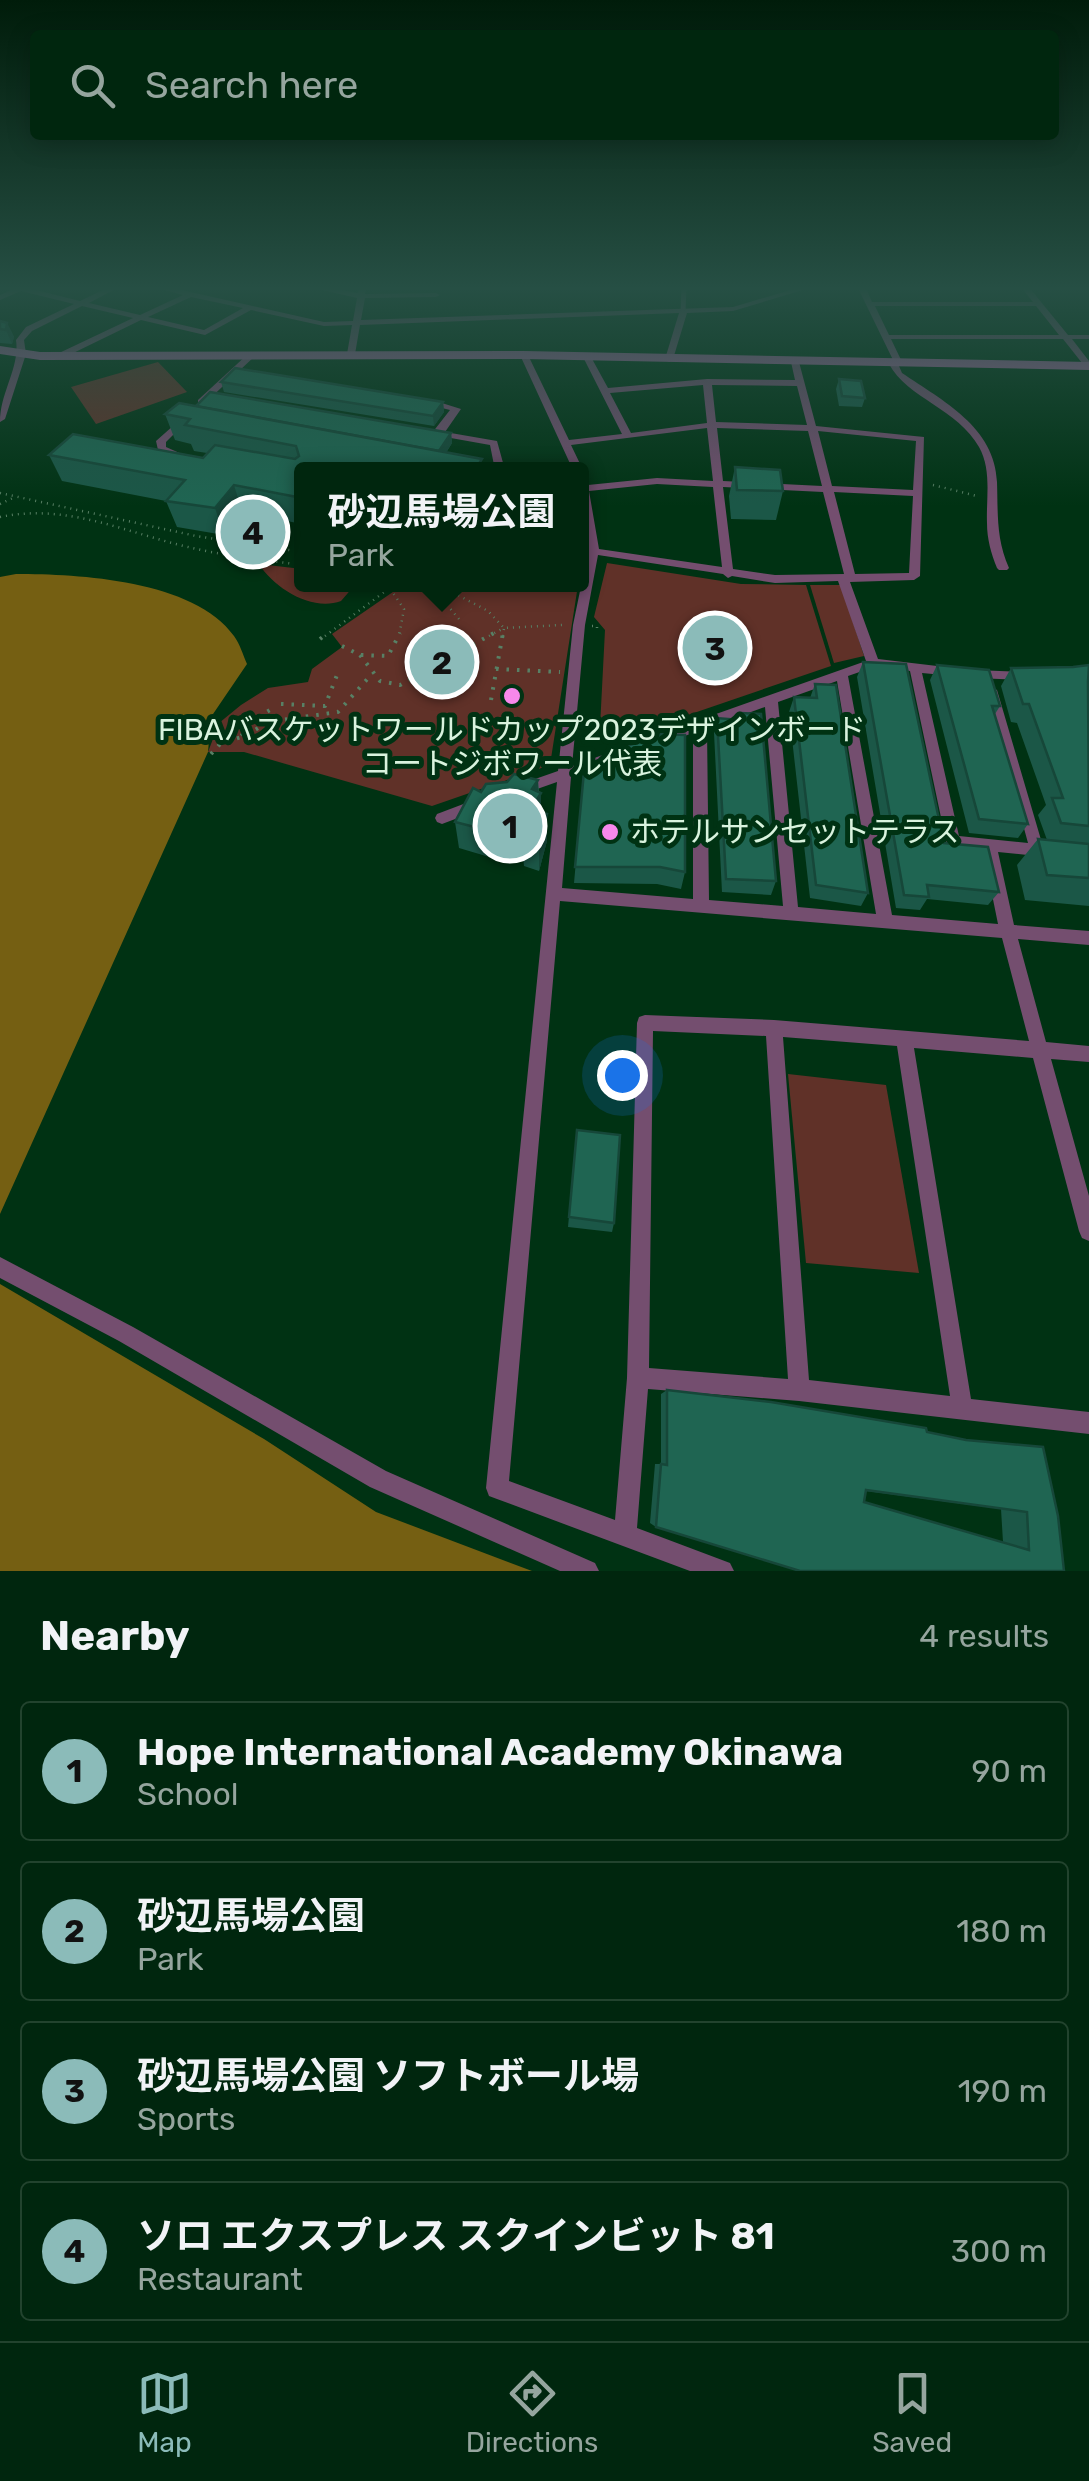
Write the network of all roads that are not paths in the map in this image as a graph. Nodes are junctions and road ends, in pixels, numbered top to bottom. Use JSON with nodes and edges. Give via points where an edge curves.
{"nodes":[{"id":1,"x":20,"y":359,"type":"edge"},
{"id":2,"x":247,"y":359,"type":"edge"},
{"id":3,"x":526,"y":359,"type":"edge"},
{"id":4,"x":588,"y":359,"type":"edge"},
{"id":5,"x":710,"y":359,"type":"edge"},
{"id":6,"x":894,"y":359,"type":"edge"},
{"id":7,"x":795,"y":362,"type":"junction"},
{"id":8,"x":896,"y":364,"type":"junction"},
{"id":9,"x":1089,"y":366,"type":"edge"},
{"id":10,"x":236,"y":369,"type":"junction"},
{"id":11,"x":255,"y":372,"type":"edge"},
{"id":12,"x":707,"y":382,"type":"junction"},
{"id":13,"x":799,"y":384,"type":"junction"},
{"id":14,"x":605,"y":392,"type":"junction"},
{"id":15,"x":209,"y":395,"type":"junction"},
{"id":16,"x":228,"y":398,"type":"edge"},
{"id":17,"x":408,"y":398,"type":"edge"},
{"id":18,"x":0,"y":418,"type":"edge"},
{"id":19,"x":181,"y":421,"type":"junction"},
{"id":20,"x":200,"y":424,"type":"edge"},
{"id":21,"x":712,"y":425,"type":"junction"},
{"id":22,"x":811,"y":428,"type":"junction"},
{"id":23,"x":420,"y":430,"type":"edge"},
{"id":24,"x":439,"y":434,"type":"junction"},
{"id":25,"x":628,"y":436,"type":"junction"},
{"id":26,"x":567,"y":443,"type":"junction"},
{"id":27,"x":195,"y":460,"type":"edge"},
{"id":28,"x":498,"y":462,"type":"edge"},
{"id":29,"x":575,"y":462,"type":"edge"},
{"id":30,"x":589,"y":483,"type":"edge"},
{"id":31,"x":719,"y":485,"type":"junction"},
{"id":32,"x":824,"y":487,"type":"junction"},
{"id":33,"x":918,"y":488,"type":"junction"},
{"id":34,"x":589,"y":526,"type":"edge"},
{"id":35,"x":592,"y":551,"type":"junction"},
{"id":36,"x":1004,"y":568,"type":"dead end"},
{"id":37,"x":589,"y":570,"type":"edge"},
{"id":38,"x":728,"y":574,"type":"junction"},
{"id":39,"x":847,"y":579,"type":"junction"},
{"id":40,"x":585,"y":592,"type":"edge"},
{"id":41,"x":873,"y":663,"type":"junction"},
{"id":42,"x":915,"y":668,"type":"junction"},
{"id":43,"x":842,"y":675,"type":"junction"},
{"id":44,"x":988,"y":675,"type":"junction"},
{"id":45,"x":1030,"y":676,"type":"edge"},
{"id":46,"x":771,"y":700,"type":"junction"},
{"id":47,"x":700,"y":726,"type":"junction"},
{"id":48,"x":566,"y":773,"type":"junction"},
{"id":49,"x":513,"y":792,"type":"edge"},
{"id":50,"x":496,"y":798,"type":"edge"},
{"id":51,"x":442,"y":818,"type":"dead end"},
{"id":52,"x":989,"y":845,"type":"junction"},
{"id":53,"x":554,"y":894,"type":"junction"},
{"id":54,"x":701,"y":906,"type":"junction"},
{"id":55,"x":791,"y":914,"type":"junction"},
{"id":56,"x":884,"y":921,"type":"junction"},
{"id":57,"x":1008,"y":932,"type":"junction"},
{"id":58,"x":1089,"y":938,"type":"edge"},
{"id":59,"x":774,"y":1028,"type":"junction"},
{"id":60,"x":904,"y":1039,"type":"junction"},
{"id":61,"x":1039,"y":1048,"type":"junction"},
{"id":62,"x":1089,"y":1054,"type":"edge"},
{"id":63,"x":1089,"y":1231,"type":"edge"},
{"id":64,"x":0,"y":1268,"type":"edge"},
{"id":65,"x":638,"y":1378,"type":"junction"},
{"id":66,"x":799,"y":1390,"type":"junction"},
{"id":67,"x":962,"y":1408,"type":"junction"},
{"id":68,"x":1089,"y":1423,"type":"edge"},
{"id":69,"x":625,"y":1538,"type":"junction"},
{"id":70,"x":587,"y":1571,"type":"edge"},
{"id":71,"x":722,"y":1571,"type":"edge"}],
"edges":[{"from":1,"to":18,"type":"street"},
{"from":2,"to":10,"type":"street"},
{"from":3,"to":26,"type":"street"},
{"from":4,"to":14,"type":"street"},
{"from":5,"to":7,"type":"street"},
{"from":6,"to":8,"type":"street"},
{"from":7,"to":8,"type":"street"},
{"from":7,"to":13,"type":"street"},
{"from":8,"to":9,"type":"street"},
{"from":8,"to":36,"type":"street","via":[[899,375],[968,425],[988,454],[993,550]]},
{"from":10,"to":11,"type":"street"},
{"from":10,"to":15,"type":"street"},
{"from":12,"to":13,"type":"street"},
{"from":12,"to":14,"type":"street"},
{"from":12,"to":21,"type":"street"},
{"from":13,"to":22,"type":"street"},
{"from":14,"to":25,"type":"street"},
{"from":15,"to":16,"type":"street"},
{"from":15,"to":19,"type":"street"},
{"from":17,"to":24,"type":"street","via":[[456,409]]},
{"from":19,"to":20,"type":"street"},
{"from":19,"to":27,"type":"street","via":[[161,448]]},
{"from":21,"to":22,"type":"street"},
{"from":21,"to":25,"type":"street"},
{"from":21,"to":31,"type":"street"},
{"from":22,"to":32,"type":"street"},
{"from":22,"to":33,"type":"street","via":[[921,440]]},
{"from":23,"to":24,"type":"street"},
{"from":24,"to":28,"type":"street","via":[[494,443]]},
{"from":25,"to":26,"type":"street"},
{"from":26,"to":29,"type":"street"},
{"from":30,"to":31,"type":"street"},
{"from":31,"to":32,"type":"street"},
{"from":31,"to":38,"type":"street"},
{"from":32,"to":33,"type":"street"},
{"from":32,"to":39,"type":"street"},
{"from":33,"to":39,"type":"street","via":[[914,576]]},
{"from":34,"to":35,"type":"street"},
{"from":35,"to":37,"type":"street"},
{"from":35,"to":38,"type":"street"},
{"from":38,"to":39,"type":"street"},
{"from":39,"to":41,"type":"street"},
{"from":40,"to":48,"type":"street"},
{"from":41,"to":42,"type":"street"},
{"from":41,"to":43,"type":"street"},
{"from":42,"to":44,"type":"street"},
{"from":42,"to":52,"type":"street","via":[[954,840]]},
{"from":43,"to":46,"type":"street"},
{"from":43,"to":56,"type":"street"},
{"from":44,"to":45,"type":"street"},
{"from":44,"to":52,"type":"street","via":[[1036,850]]},
{"from":46,"to":47,"type":"street"},
{"from":46,"to":55,"type":"street"},
{"from":47,"to":48,"type":"street"},
{"from":47,"to":54,"type":"street"},
{"from":48,"to":49,"type":"street"},
{"from":48,"to":53,"type":"street"},
{"from":50,"to":51,"type":"street"},
{"from":52,"to":57,"type":"street"},
{"from":53,"to":54,"type":"street"},
{"from":53,"to":69,"type":"street","via":[[496,1488]]},
{"from":54,"to":55,"type":"street"},
{"from":55,"to":56,"type":"street"},
{"from":56,"to":57,"type":"street"},
{"from":57,"to":58,"type":"street"},
{"from":57,"to":61,"type":"street"},
{"from":59,"to":60,"type":"street"},
{"from":59,"to":65,"type":"street","via":[[645,1024]]},
{"from":59,"to":66,"type":"street"},
{"from":60,"to":61,"type":"street"},
{"from":60,"to":67,"type":"street"},
{"from":61,"to":62,"type":"street"},
{"from":61,"to":63,"type":"street"},
{"from":64,"to":70,"type":"street","via":[[378,1480]]},
{"from":65,"to":66,"type":"street"},
{"from":65,"to":69,"type":"street"},
{"from":66,"to":67,"type":"street"},
{"from":67,"to":68,"type":"street"},
{"from":69,"to":71,"type":"street"}]}
